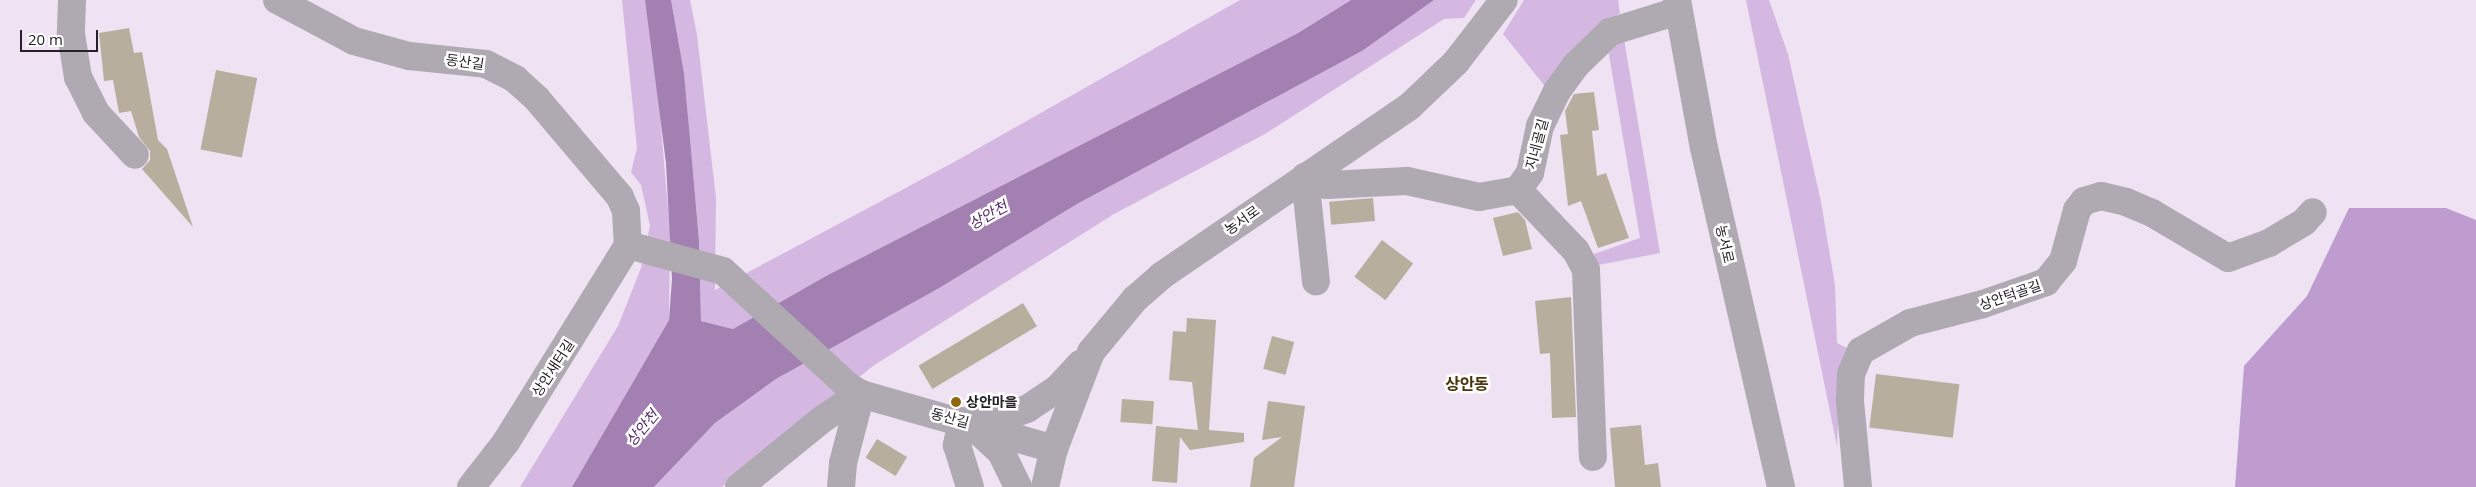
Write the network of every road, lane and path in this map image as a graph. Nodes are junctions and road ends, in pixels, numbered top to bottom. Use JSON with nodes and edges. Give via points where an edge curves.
{"nodes":[{"id":1,"x":72,"y":0,"type":"edge"},
{"id":2,"x":277,"y":0,"type":"edge"},
{"id":3,"x":1504,"y":0,"type":"edge"},
{"id":4,"x":1676,"y":4,"type":"edge"},
{"id":5,"x":135,"y":155,"type":"dead end"},
{"id":6,"x":1305,"y":177,"type":"junction"},
{"id":7,"x":1518,"y":190,"type":"junction"},
{"id":8,"x":2313,"y":212,"type":"dead end"},
{"id":9,"x":635,"y":247,"type":"junction"},
{"id":10,"x":1316,"y":281,"type":"dead end"},
{"id":11,"x":1091,"y":352,"type":"junction"},
{"id":12,"x":855,"y":390,"type":"junction"},
{"id":13,"x":965,"y":422,"type":"junction"},
{"id":14,"x":1054,"y":449,"type":"junction"},
{"id":15,"x":1593,"y":457,"type":"dead end"},
{"id":16,"x":471,"y":487,"type":"edge"},
{"id":17,"x":738,"y":487,"type":"edge"},
{"id":18,"x":841,"y":487,"type":"edge"},
{"id":19,"x":970,"y":487,"type":"edge"},
{"id":20,"x":1018,"y":487,"type":"edge"},
{"id":21,"x":1045,"y":487,"type":"edge"},
{"id":22,"x":1781,"y":487,"type":"edge"},
{"id":23,"x":1858,"y":487,"type":"edge"}],
"edges":[{"from":1,"to":5,"type":"street","via":[[71,34],[78,77],[96,113]]},
{"from":2,"to":9,"type":"street","name":"동산길","via":[[330,30],[373,48],[409,56],[486,64],[515,79],[537,99],[620,197]]},
{"from":3,"to":6,"type":"street","name":"농서로","via":[[1482,32],[1431,88]]},
{"from":4,"to":7,"type":"street","name":"지네골길","via":[[1610,32],[1575,66],[1556,91],[1540,126],[1530,173]]},
{"from":4,"to":22,"type":"street","name":"농서로","via":[[1704,148]]},
{"from":6,"to":7,"type":"street","via":[[1326,185],[1406,181],[1479,197]]},
{"from":6,"to":10,"type":"street"},
{"from":6,"to":11,"type":"street","name":"농서로","via":[[1162,276],[1118,318]]},
{"from":7,"to":15,"type":"street","via":[[1576,251],[1586,270]]},
{"from":8,"to":23,"type":"street","name":"상안턱골길","via":[[2304,222],[2269,243],[2228,258],[2152,213],[2119,199],[2100,196],[2084,201],[2077,210],[2063,261],[2046,282],[1983,304],[1910,323],[1861,351],[1851,374]]},
{"from":9,"to":12,"type":"street","via":[[724,274]]},
{"from":9,"to":16,"type":"street","name":"상안새터길","via":[[506,442]]},
{"from":11,"to":13,"type":"street","via":[[1058,388],[1027,409],[998,420]]},
{"from":11,"to":14,"type":"street","name":"농서로"},
{"from":12,"to":13,"type":"street","name":"동산길"},
{"from":12,"to":17,"type":"street"},
{"from":12,"to":18,"type":"street"},
{"from":13,"to":14,"type":"street","name":"동산길"},
{"from":13,"to":19,"type":"street","via":[[957,446]]},
{"from":13,"to":20,"type":"street","via":[[993,442]]},
{"from":14,"to":21,"type":"street","name":"농서로"}]}
